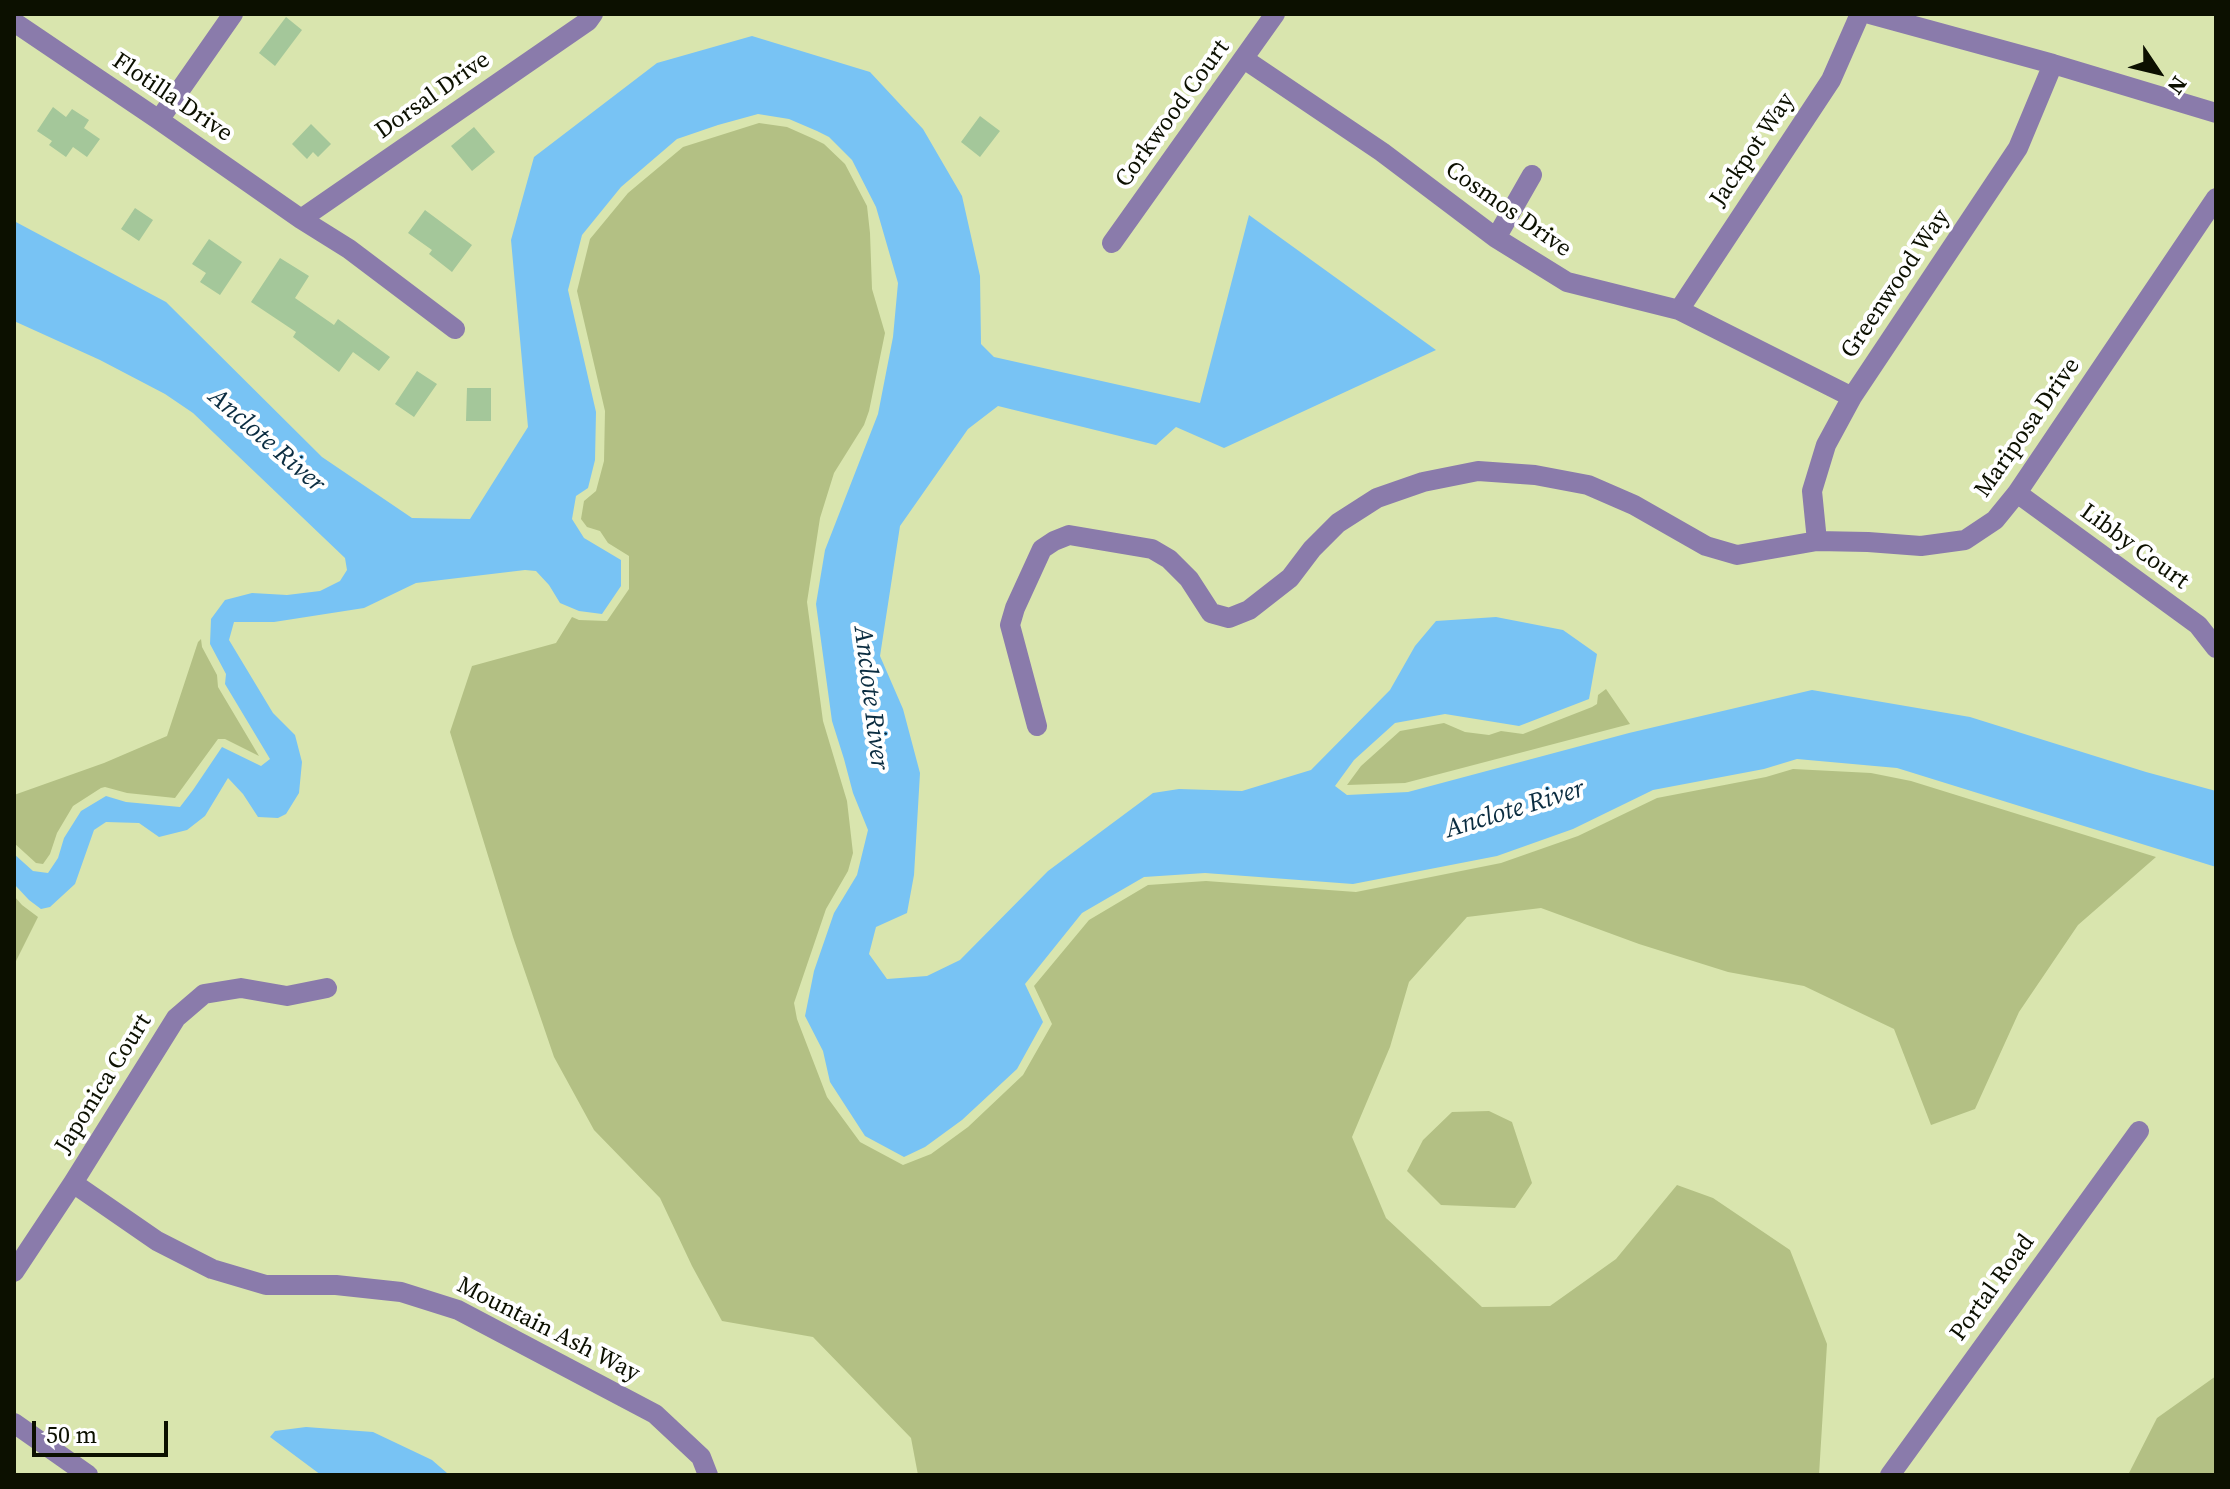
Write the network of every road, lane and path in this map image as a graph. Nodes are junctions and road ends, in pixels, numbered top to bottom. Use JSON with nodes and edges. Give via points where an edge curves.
{"nodes":[{"id":1,"x":233,"y":14,"type":"edge"},
{"id":2,"x":593,"y":14,"type":"edge"},
{"id":3,"x":1275,"y":14,"type":"edge"},
{"id":4,"x":1860,"y":14,"type":"edge"},
{"id":5,"x":1870,"y":14,"type":"edge"},
{"id":6,"x":20,"y":21,"type":"edge"},
{"id":7,"x":1244,"y":59,"type":"junction"},
{"id":8,"x":2053,"y":64,"type":"junction"},
{"id":9,"x":2216,"y":113,"type":"edge"},
{"id":10,"x":159,"y":120,"type":"junction"},
{"id":11,"x":1532,"y":175,"type":"dead end"},
{"id":12,"x":2216,"y":198,"type":"edge"},
{"id":13,"x":301,"y":219,"type":"junction"},
{"id":14,"x":1496,"y":238,"type":"junction"},
{"id":15,"x":1112,"y":243,"type":"dead end"},
{"id":16,"x":1679,"y":310,"type":"junction"},
{"id":17,"x":455,"y":329,"type":"dead end"},
{"id":18,"x":1852,"y":397,"type":"junction"},
{"id":19,"x":2017,"y":493,"type":"junction"},
{"id":20,"x":1817,"y":541,"type":"junction"},
{"id":21,"x":2216,"y":648,"type":"edge"},
{"id":22,"x":1037,"y":726,"type":"dead end"},
{"id":23,"x":327,"y":988,"type":"dead end"},
{"id":24,"x":2139,"y":1131,"type":"dead end"},
{"id":25,"x":73,"y":1183,"type":"junction"},
{"id":26,"x":14,"y":1272,"type":"edge"},
{"id":27,"x":14,"y":1423,"type":"edge"},
{"id":28,"x":88,"y":1475,"type":"edge"},
{"id":29,"x":708,"y":1475,"type":"edge"},
{"id":30,"x":1890,"y":1475,"type":"edge"}],
"edges":[{"from":1,"to":10,"type":"street"},
{"from":2,"to":13,"type":"street","name":"Dorsal Drive"},
{"from":3,"to":7,"type":"street","name":"Corkwood Court"},
{"from":4,"to":16,"type":"street","name":"Jackpot Way","via":[[1831,80]]},
{"from":5,"to":8,"type":"street"},
{"from":6,"to":10,"type":"street","name":"Flotilla Drive"},
{"from":7,"to":14,"type":"street","name":"Cosmos Drive","via":[[1382,152]]},
{"from":7,"to":15,"type":"street","name":"Corkwood Court"},
{"from":8,"to":9,"type":"street"},
{"from":8,"to":18,"type":"street","name":"Greenwood Way","via":[[2018,148]]},
{"from":10,"to":13,"type":"street","name":"Flotilla Drive"},
{"from":11,"to":14,"type":"street"},
{"from":12,"to":19,"type":"street","name":"Mariposa Drive"},
{"from":13,"to":17,"type":"street","name":"Flotilla Drive"},
{"from":14,"to":16,"type":"street","name":"Cosmos Drive","via":[[1567,282]]},
{"from":16,"to":18,"type":"street","name":"Cosmos Drive"},
{"from":18,"to":20,"type":"street","name":"Greenwood Way","via":[[1826,445],[1812,491]]},
{"from":19,"to":20,"type":"street","name":"Mariposa Drive","via":[[1995,520],[1965,540],[1921,546]]},
{"from":19,"to":21,"type":"street","name":"Libby Court","via":[[2198,625]]},
{"from":20,"to":22,"type":"street","name":"Mariposa Drive","via":[[1737,555],[1706,546],[1588,485],[1478,471],[1377,498],[1338,523],[1290,578],[1249,610],[1229,618],[1211,613],[1189,579],[1152,549],[1069,535],[1042,549],[1010,625]]},
{"from":23,"to":25,"type":"street","name":"Japonica Court","via":[[287,996],[241,988],[204,994],[176,1018]]},
{"from":24,"to":30,"type":"street","name":"Portal Road"},
{"from":25,"to":26,"type":"street","name":"Japonica Court"},
{"from":25,"to":29,"type":"street","name":"Mountain Ash Way","via":[[157,1241],[212,1269],[266,1285],[401,1292],[458,1310],[655,1414],[701,1457]]},
{"from":27,"to":28,"type":"street"}]}
